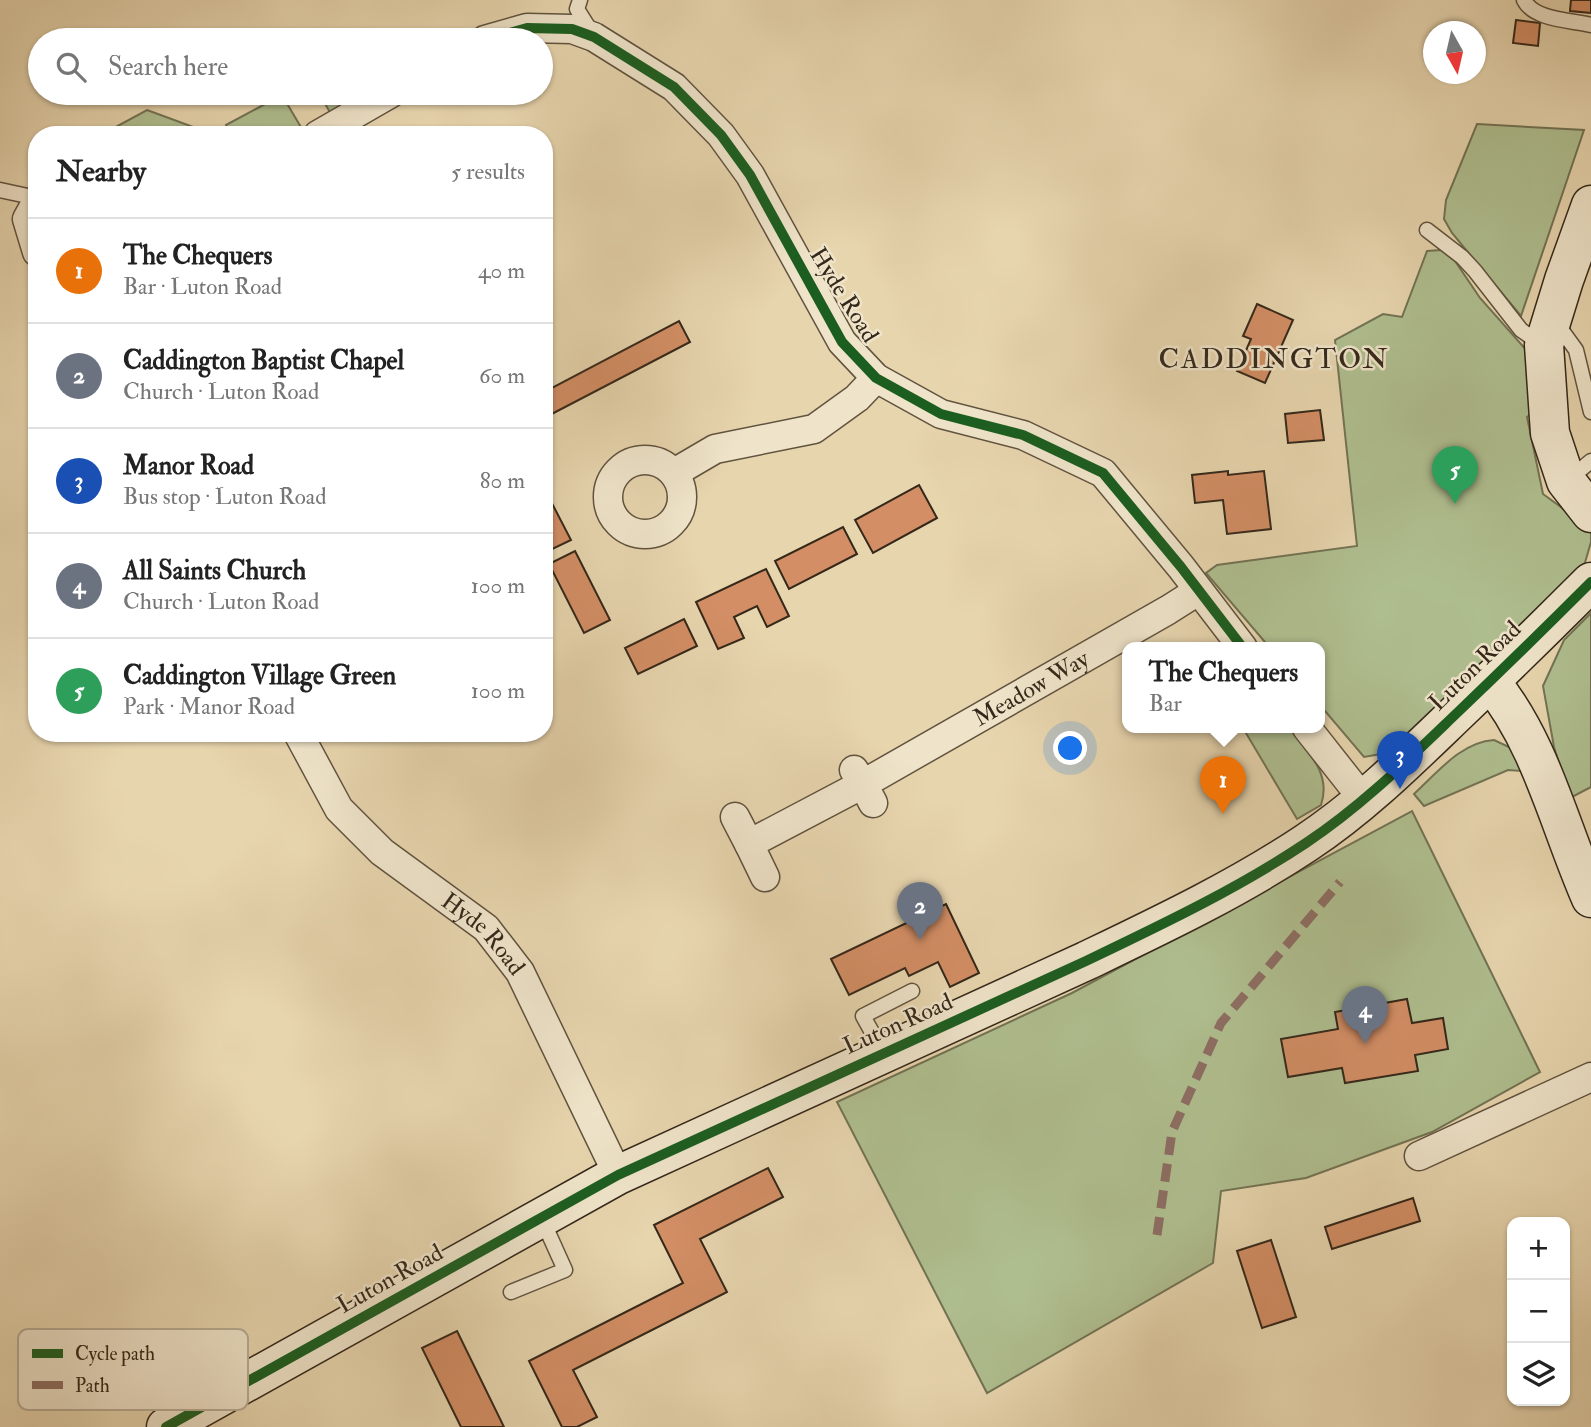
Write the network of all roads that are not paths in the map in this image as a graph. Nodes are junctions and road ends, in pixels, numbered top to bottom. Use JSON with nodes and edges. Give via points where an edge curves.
{"nodes":[{"id":1,"x":580,"y":0,"type":"edge"},
{"id":2,"x":1524,"y":0,"type":"edge"},
{"id":3,"x":1591,"y":24,"type":"edge"},
{"id":4,"x":553,"y":29,"type":"edge"},
{"id":5,"x":594,"y":37,"type":"junction"},
{"id":6,"x":370,"y":105,"type":"edge"},
{"id":7,"x":334,"y":126,"type":"edge"},
{"id":8,"x":0,"y":190,"type":"edge"},
{"id":9,"x":28,"y":198,"type":"edge"},
{"id":10,"x":1591,"y":205,"type":"edge"},
{"id":11,"x":1427,"y":230,"type":"dead end"},
{"id":12,"x":1548,"y":331,"type":"junction"},
{"id":13,"x":876,"y":379,"type":"junction"},
{"id":14,"x":1591,"y":412,"type":"edge"},
{"id":15,"x":1579,"y":471,"type":"edge"},
{"id":16,"x":674,"y":473,"type":"dead end"},
{"id":17,"x":1591,"y":513,"type":"edge"},
{"id":18,"x":1591,"y":582,"type":"edge"},
{"id":19,"x":1198,"y":591,"type":"junction"},
{"id":20,"x":1238,"y":642,"type":"edge"},
{"id":21,"x":1490,"y":681,"type":"junction"},
{"id":22,"x":1311,"y":733,"type":"edge"},
{"id":23,"x":303,"y":742,"type":"edge"},
{"id":24,"x":1363,"y":799,"type":"junction"},
{"id":25,"x":735,"y":817,"type":"dead end"},
{"id":26,"x":749,"y":844,"type":"junction"},
{"id":27,"x":765,"y":877,"type":"dead end"},
{"id":28,"x":1590,"y":896,"type":"edge"},
{"id":29,"x":912,"y":991,"type":"dead end"},
{"id":30,"x":883,"y":1054,"type":"junction"},
{"id":31,"x":1591,"y":1077,"type":"edge"},
{"id":32,"x":1419,"y":1156,"type":"dead end"},
{"id":33,"x":618,"y":1175,"type":"junction"},
{"id":34,"x":542,"y":1218,"type":"junction"},
{"id":35,"x":511,"y":1292,"type":"dead end"},
{"id":36,"x":248,"y":1381,"type":"edge"},
{"id":37,"x":197,"y":1410,"type":"edge"},
{"id":38,"x":166,"y":1427,"type":"edge"}],
"edges":[{"from":1,"to":5,"type":"lane","via":[[577,9]]},
{"from":2,"to":3,"type":"lane","via":[[1539,14]]},
{"from":4,"to":5,"type":"street","name":"Hyde Road"},
{"from":5,"to":13,"type":"street","name":"Hyde Road","via":[[674,87],[721,135],[750,175],[842,342]]},
{"from":6,"to":7,"type":"street"},
{"from":8,"to":9,"type":"lane"},
{"from":10,"to":12,"type":"street"},
{"from":11,"to":12,"type":"lane","via":[[1462,257],[1521,330]]},
{"from":12,"to":14,"type":"lane","via":[[1576,350]]},
{"from":12,"to":15,"type":"street","via":[[1550,433]]},
{"from":13,"to":16,"type":"street","via":[[814,429],[715,449]]},
{"from":13,"to":19,"type":"street","name":"Hyde Road","via":[[941,414],[1023,435],[1103,473]]},
{"from":15,"to":17,"type":"street"},
{"from":18,"to":21,"type":"street","name":"Luton Road"},
{"from":19,"to":20,"type":"street","name":"Hyde Road"},
{"from":19,"to":26,"type":"street","name":"Meadow Way","via":[[863,785]]},
{"from":21,"to":24,"type":"street","name":"Luton Road"},
{"from":21,"to":28,"type":"street","via":[[1509,704],[1531,745]]},
{"from":22,"to":24,"type":"street"},
{"from":23,"to":33,"type":"street","name":"Hyde Road","via":[[339,809],[382,852],[486,928],[520,972]]},
{"from":24,"to":30,"type":"street","name":"Luton Road","via":[[1305,844],[1241,883]]},
{"from":25,"to":26,"type":"street"},
{"from":26,"to":27,"type":"street"},
{"from":29,"to":30,"type":"lane","via":[[863,1016]]},
{"from":30,"to":33,"type":"street","name":"Luton Road"},
{"from":31,"to":32,"type":"street"},
{"from":33,"to":34,"type":"street","name":"Luton Road"},
{"from":34,"to":35,"type":"lane","via":[[565,1270]]},
{"from":34,"to":36,"type":"street","name":"Luton Road"},
{"from":37,"to":38,"type":"street","name":"Luton Road"}]}
